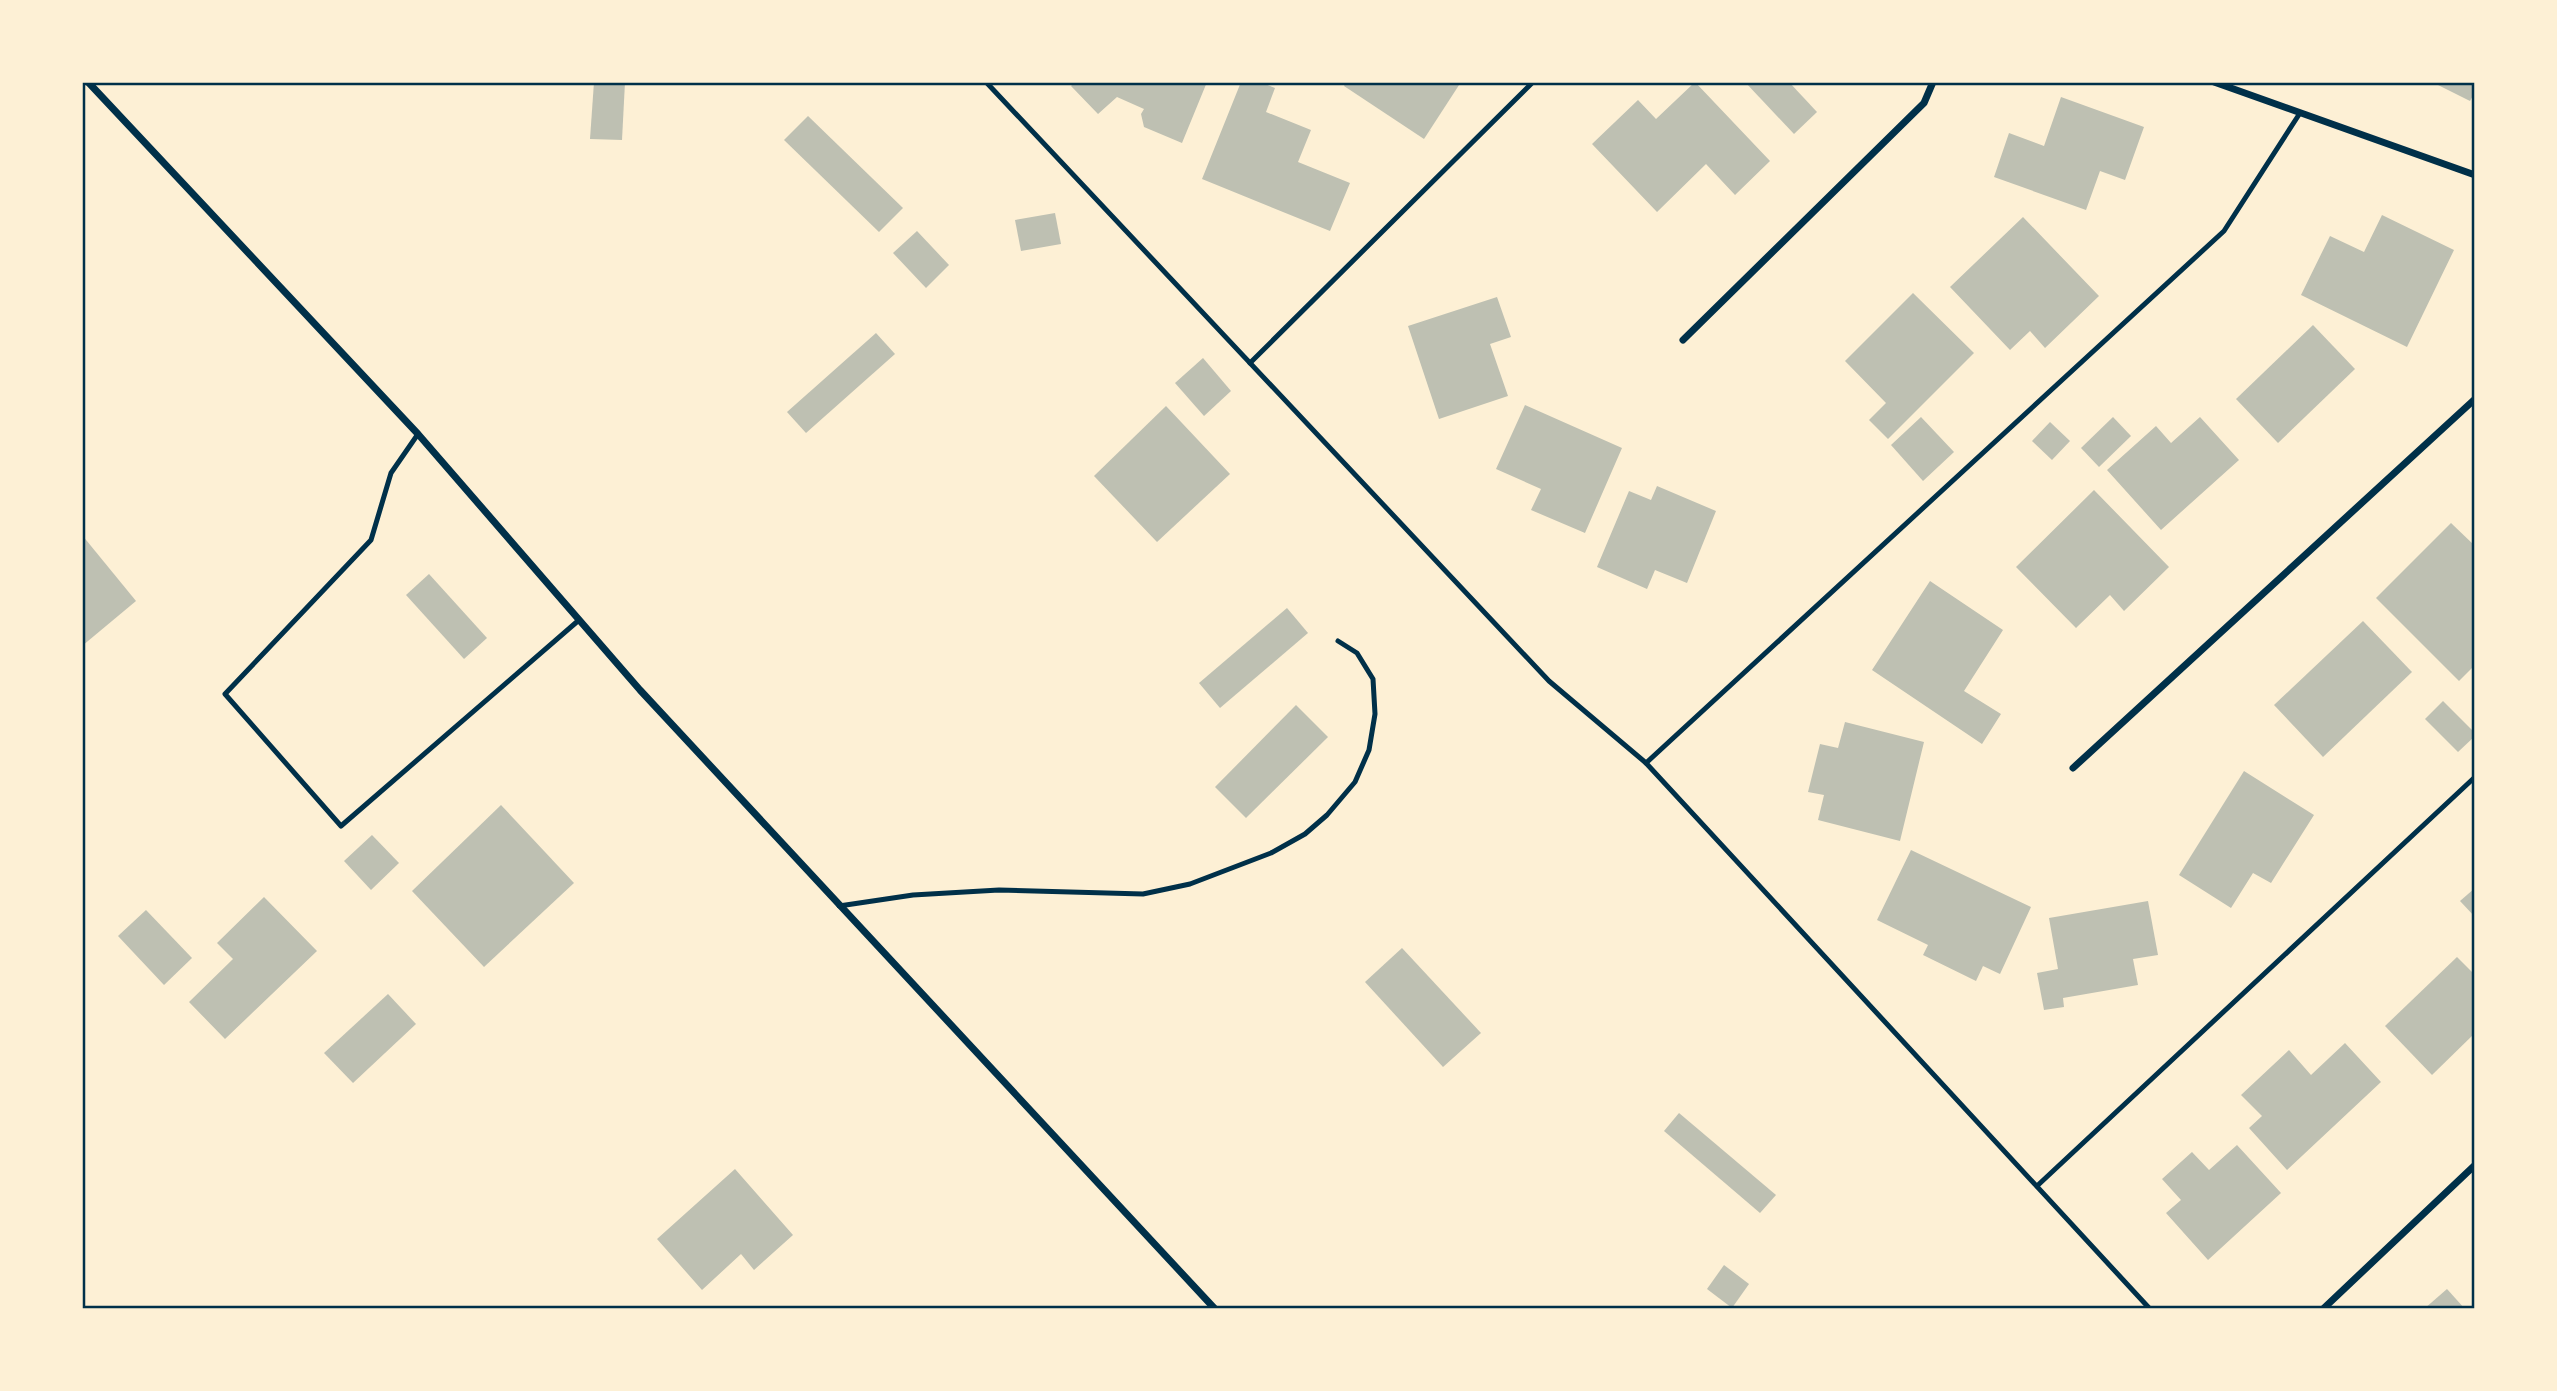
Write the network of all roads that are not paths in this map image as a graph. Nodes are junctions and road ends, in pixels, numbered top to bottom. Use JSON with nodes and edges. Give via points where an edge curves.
{"nodes":[{"id":1,"x":88,"y":82,"type":"edge"},
{"id":2,"x":986,"y":82,"type":"edge"},
{"id":3,"x":1533,"y":82,"type":"edge"},
{"id":4,"x":1933,"y":82,"type":"edge"},
{"id":5,"x":2214,"y":82,"type":"edge"},
{"id":6,"x":2300,"y":113,"type":"junction"},
{"id":7,"x":2475,"y":175,"type":"edge"},
{"id":8,"x":1683,"y":340,"type":"dead end"},
{"id":9,"x":1250,"y":363,"type":"junction"},
{"id":10,"x":2475,"y":399,"type":"edge"},
{"id":11,"x":418,"y":435,"type":"junction"},
{"id":12,"x":579,"y":620,"type":"junction"},
{"id":13,"x":1338,"y":641,"type":"dead end"},
{"id":14,"x":1646,"y":762,"type":"junction"},
{"id":15,"x":2073,"y":768,"type":"dead end"},
{"id":16,"x":2475,"y":777,"type":"edge"},
{"id":17,"x":839,"y":906,"type":"junction"},
{"id":18,"x":2473,"y":1169,"type":"edge"},
{"id":19,"x":2037,"y":1186,"type":"junction"},
{"id":20,"x":1215,"y":1309,"type":"edge"},
{"id":21,"x":2150,"y":1309,"type":"edge"},
{"id":22,"x":2323,"y":1309,"type":"edge"}],
"edges":[{"from":1,"to":11,"type":"street"},
{"from":2,"to":9,"type":"lane"},
{"from":3,"to":9,"type":"lane"},
{"from":4,"to":8,"type":"street","via":[[1924,103]]},
{"from":5,"to":6,"type":"street"},
{"from":6,"to":7,"type":"street"},
{"from":6,"to":14,"type":"lane","via":[[2224,231]]},
{"from":9,"to":14,"type":"lane","via":[[1549,681]]},
{"from":10,"to":15,"type":"street"},
{"from":11,"to":12,"type":"street"},
{"from":11,"to":12,"type":"lane","via":[[391,473],[371,540],[225,694],[341,826]]},
{"from":12,"to":17,"type":"street"},
{"from":13,"to":17,"type":"lane","via":[[1357,653],[1373,680],[1376,714],[1369,750],[1355,782],[1327,815],[1271,853],[1190,884],[1143,894],[999,890],[913,895]]},
{"from":14,"to":19,"type":"lane"},
{"from":16,"to":19,"type":"lane"},
{"from":17,"to":20,"type":"street"},
{"from":18,"to":22,"type":"street"},
{"from":19,"to":21,"type":"lane"}]}
